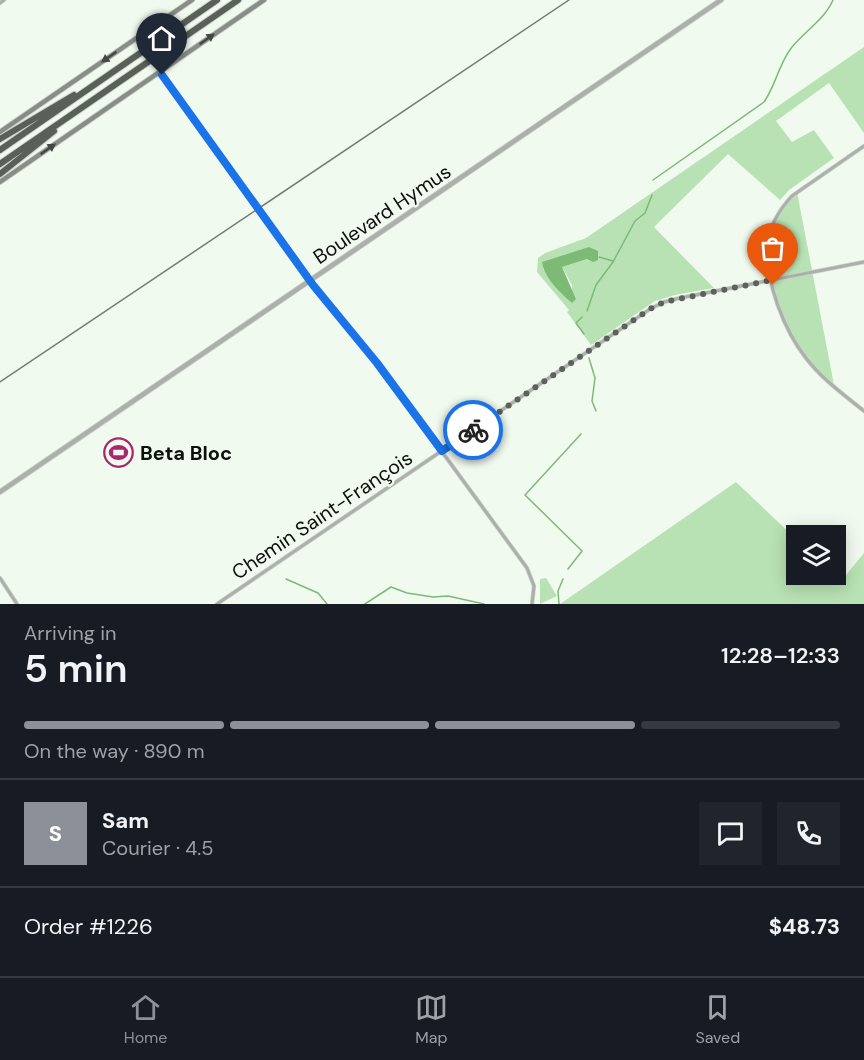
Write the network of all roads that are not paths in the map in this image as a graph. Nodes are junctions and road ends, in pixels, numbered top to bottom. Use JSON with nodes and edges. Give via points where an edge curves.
{"nodes":[{"id":1,"x":4,"y":0,"type":"edge"},
{"id":2,"x":192,"y":0,"type":"edge"},
{"id":3,"x":217,"y":0,"type":"edge"},
{"id":4,"x":238,"y":0,"type":"edge"},
{"id":5,"x":264,"y":0,"type":"edge"},
{"id":6,"x":721,"y":0,"type":"edge"},
{"id":7,"x":0,"y":3,"type":"edge"},
{"id":8,"x":159,"y":72,"type":"junction"},
{"id":9,"x":111,"y":73,"type":"junction"},
{"id":10,"x":89,"y":102,"type":"junction"},
{"id":11,"x":0,"y":132,"type":"edge"},
{"id":12,"x":0,"y":139,"type":"edge"},
{"id":13,"x":864,"y":146,"type":"edge"},
{"id":14,"x":0,"y":150,"type":"edge"},
{"id":15,"x":0,"y":164,"type":"edge"},
{"id":16,"x":0,"y":174,"type":"edge"},
{"id":17,"x":0,"y":182,"type":"edge"},
{"id":18,"x":864,"y":262,"type":"edge"},
{"id":19,"x":772,"y":280,"type":"junction"},
{"id":20,"x":310,"y":281,"type":"junction"},
{"id":21,"x":864,"y":411,"type":"edge"},
{"id":22,"x":442,"y":451,"type":"junction"},
{"id":23,"x":0,"y":492,"type":"edge"},
{"id":24,"x":0,"y":578,"type":"edge"},
{"id":25,"x":17,"y":604,"type":"edge"},
{"id":26,"x":217,"y":604,"type":"edge"},
{"id":27,"x":532,"y":604,"type":"edge"}],
"edges":[{"from":1,"to":7,"type":"street"},
{"from":2,"to":11,"type":"main road","one_way":true},
{"from":3,"to":9,"type":"highway"},
{"from":4,"to":10,"type":"highway"},
{"from":8,"to":5,"type":"main road","one_way":true},
{"from":6,"to":20,"type":"street","name":"Boulevard Hymus"},
{"from":17,"to":8,"type":"main road","one_way":true},
{"from":8,"to":20,"type":"street"},
{"from":9,"to":12,"type":"highway"},
{"from":9,"to":14,"type":"highway"},
{"from":10,"to":15,"type":"highway"},
{"from":10,"to":16,"type":"highway"},
{"from":13,"to":19,"type":"street","via":[[783,205],[774,220],[768,245]]},
{"from":18,"to":19,"type":"street","name":"Chemin Saint-François"},
{"from":19,"to":21,"type":"street","via":[[780,311],[807,360]]},
{"from":19,"to":22,"type":"street","name":"Chemin Saint-François","via":[[664,302],[650,309]]},
{"from":20,"to":22,"type":"street"},
{"from":20,"to":23,"type":"street","name":"Boulevard Hymus"},
{"from":22,"to":26,"type":"street","name":"Chemin Saint-François"},
{"from":22,"to":27,"type":"street","via":[[528,571],[534,586]]},
{"from":24,"to":25,"type":"street"}]}
